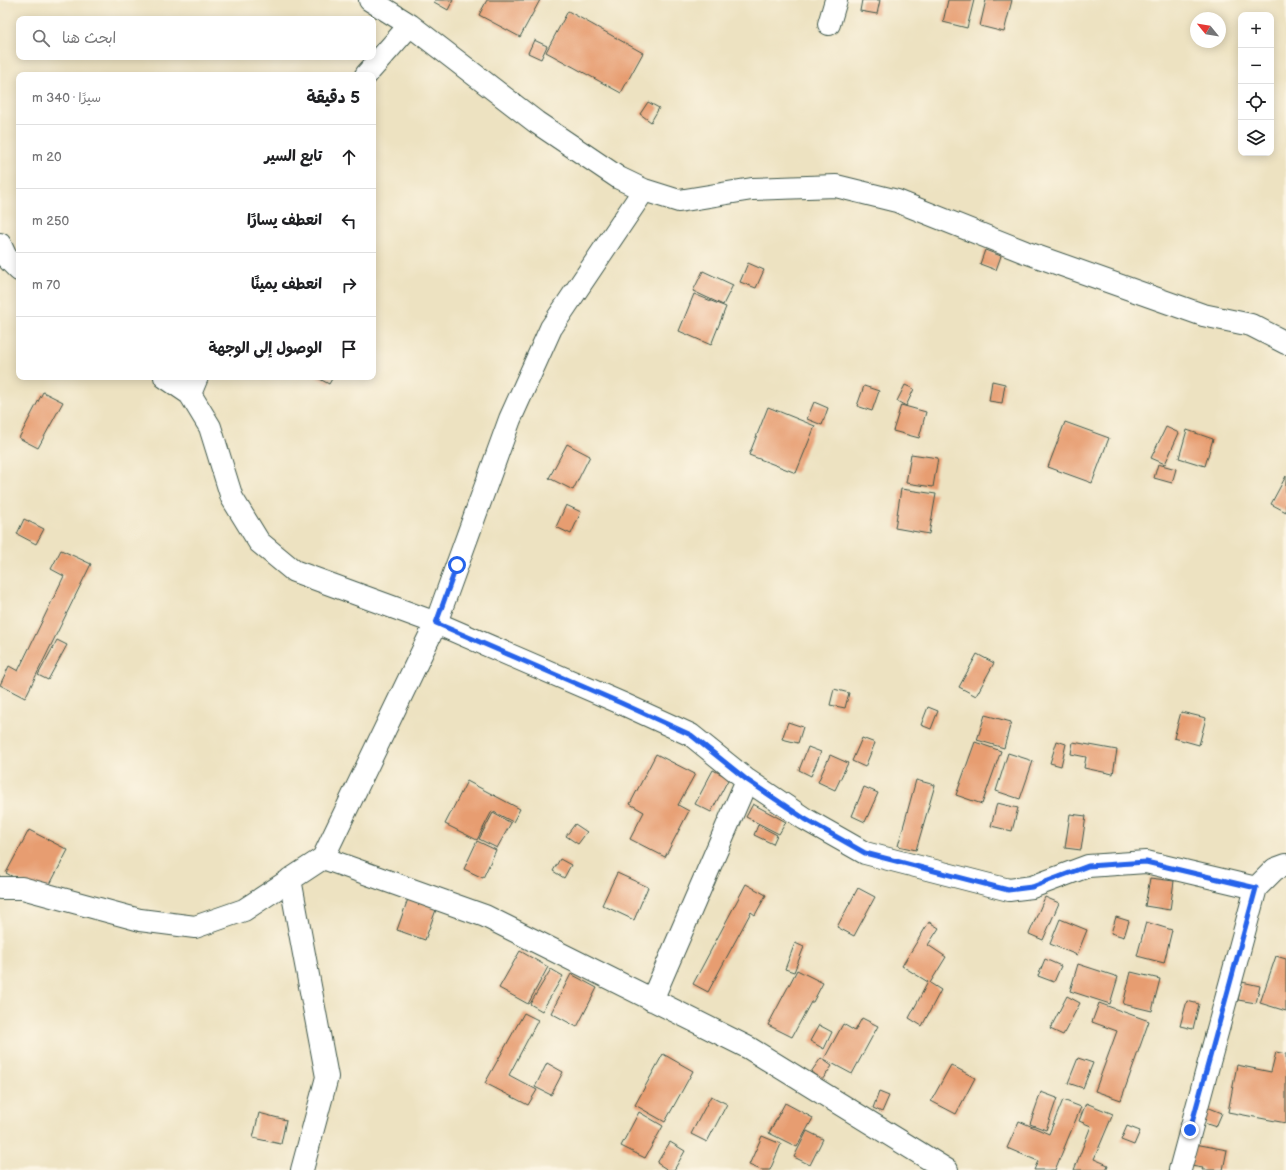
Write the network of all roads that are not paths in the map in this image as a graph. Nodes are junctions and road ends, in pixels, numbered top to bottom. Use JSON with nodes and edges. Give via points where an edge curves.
{"nodes":[{"id":1,"x":370,"y":0,"type":"edge"},
{"id":2,"x":836,"y":0,"type":"edge"},
{"id":3,"x":830,"y":24,"type":"dead end"},
{"id":4,"x":410,"y":25,"type":"junction"},
{"id":5,"x":369,"y":72,"type":"edge"},
{"id":6,"x":644,"y":190,"type":"junction"},
{"id":7,"x":0,"y":244,"type":"edge"},
{"id":8,"x":16,"y":267,"type":"edge"},
{"id":9,"x":1286,"y":343,"type":"edge"},
{"id":10,"x":174,"y":380,"type":"edge"},
{"id":11,"x":193,"y":386,"type":"edge"},
{"id":12,"x":436,"y":623,"type":"junction"},
{"id":13,"x":747,"y":780,"type":"junction"},
{"id":14,"x":323,"y":858,"type":"junction"},
{"id":15,"x":1286,"y":865,"type":"edge"},
{"id":16,"x":290,"y":879,"type":"junction"},
{"id":17,"x":0,"y":888,"type":"edge"},
{"id":18,"x":1256,"y":888,"type":"junction"},
{"id":19,"x":652,"y":1000,"type":"junction"},
{"id":20,"x":302,"y":1170,"type":"edge"},
{"id":21,"x":947,"y":1170,"type":"edge"},
{"id":22,"x":1180,"y":1170,"type":"edge"}],
"edges":[{"from":1,"to":4,"type":"street"},
{"from":2,"to":3,"type":"street"},
{"from":4,"to":5,"type":"street"},
{"from":4,"to":6,"type":"street","via":[[536,122],[620,178]]},
{"from":6,"to":9,"type":"street","via":[[679,201],[752,189],[836,186],[896,201],[1025,252],[1204,315],[1250,324]]},
{"from":6,"to":12,"type":"street","via":[[551,328],[510,419]]},
{"from":7,"to":8,"type":"street","via":[[6,257]]},
{"from":10,"to":11,"type":"street"},
{"from":11,"to":12,"type":"street","via":[[210,426],[232,498],[259,542],[294,571]]},
{"from":12,"to":13,"type":"street","via":[[691,735]]},
{"from":12,"to":14,"type":"street"},
{"from":13,"to":18,"type":"street","via":[[805,819],[865,853],[1008,890],[1032,887],[1088,866],[1146,862]]},
{"from":13,"to":19,"type":"street"},
{"from":14,"to":16,"type":"street"},
{"from":14,"to":19,"type":"street","via":[[485,916]]},
{"from":15,"to":18,"type":"street","via":[[1275,869]]},
{"from":16,"to":17,"type":"street","via":[[244,910],[195,927],[140,920],[22,888]]},
{"from":16,"to":20,"type":"street","via":[[327,1077]]},
{"from":18,"to":22,"type":"street"},
{"from":19,"to":21,"type":"street","via":[[749,1048]]}]}
